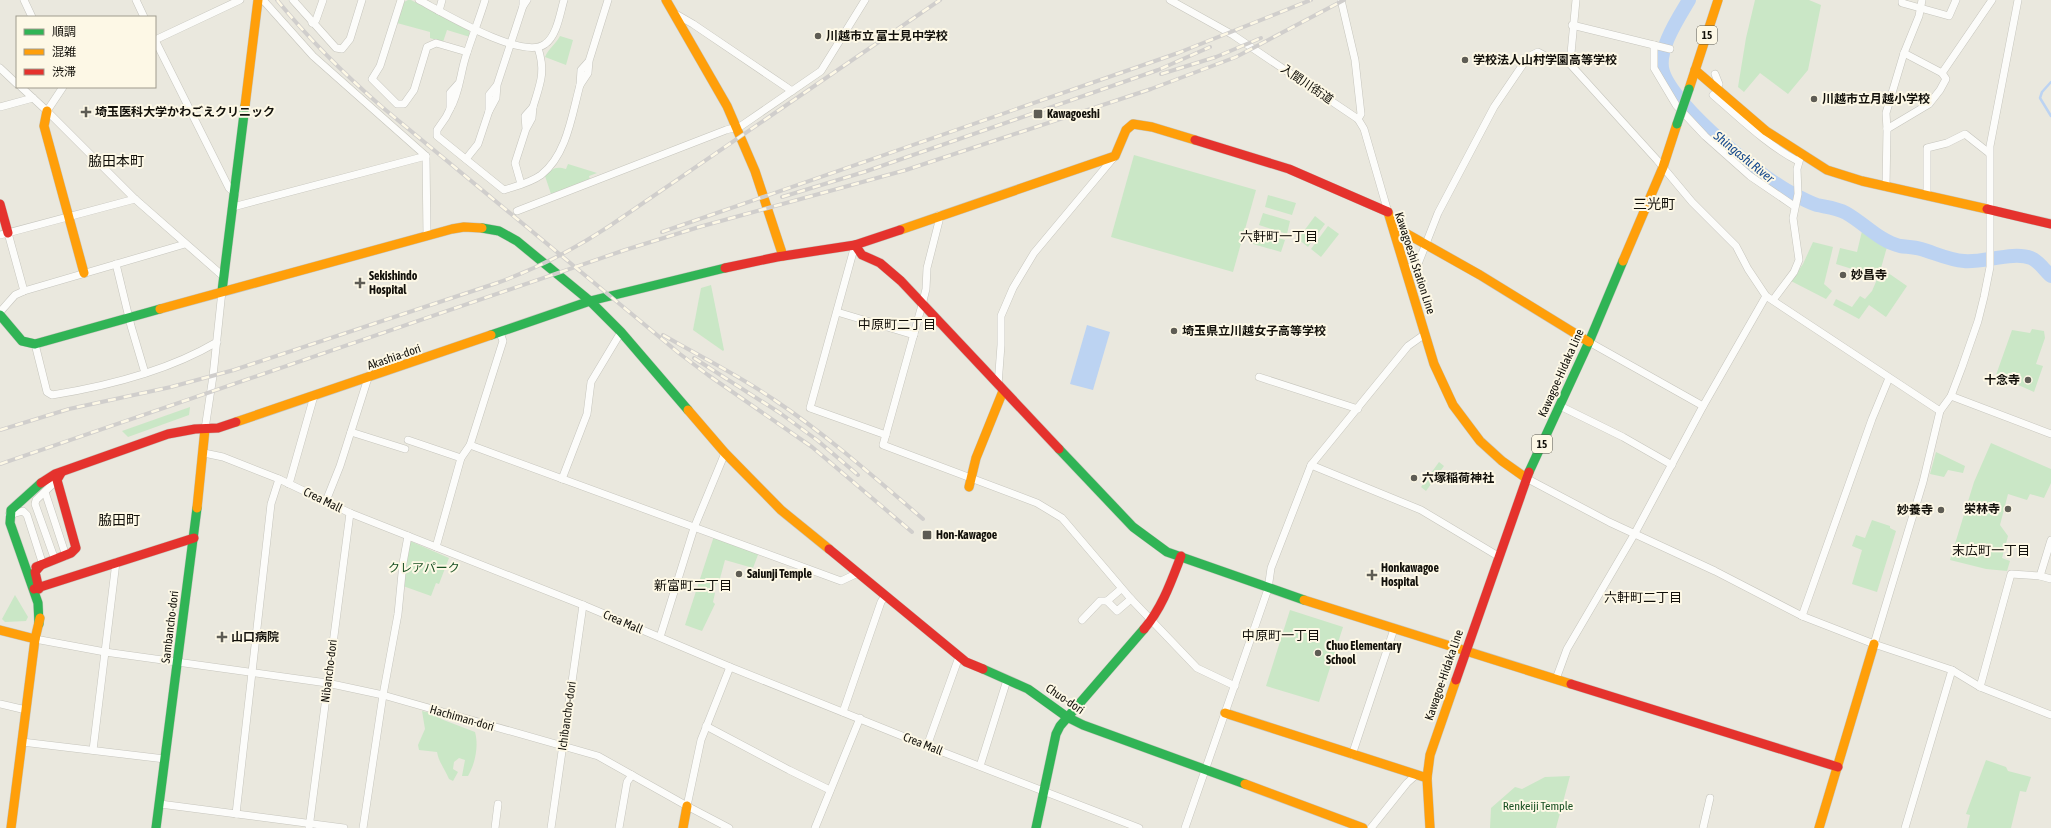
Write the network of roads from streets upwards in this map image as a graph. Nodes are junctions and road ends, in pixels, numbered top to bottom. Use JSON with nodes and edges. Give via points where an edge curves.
{"nodes":[{"id":1,"x":24,"y":0,"type":"edge"},
{"id":2,"x":136,"y":0,"type":"edge"},
{"id":3,"x":240,"y":0,"type":"edge"},
{"id":4,"x":258,"y":0,"type":"edge"},
{"id":5,"x":264,"y":0,"type":"edge"},
{"id":6,"x":293,"y":0,"type":"edge"},
{"id":7,"x":322,"y":0,"type":"edge"},
{"id":8,"x":362,"y":0,"type":"edge"},
{"id":9,"x":401,"y":0,"type":"edge"},
{"id":10,"x":419,"y":0,"type":"edge"},
{"id":11,"x":442,"y":0,"type":"edge"},
{"id":12,"x":485,"y":0,"type":"edge"},
{"id":13,"x":564,"y":0,"type":"edge"},
{"id":14,"x":608,"y":0,"type":"edge"},
{"id":15,"x":666,"y":0,"type":"edge"},
{"id":16,"x":865,"y":0,"type":"edge"},
{"id":17,"x":1170,"y":0,"type":"edge"},
{"id":18,"x":1341,"y":0,"type":"edge"},
{"id":19,"x":1576,"y":0,"type":"edge"},
{"id":20,"x":1718,"y":0,"type":"edge"},
{"id":21,"x":1902,"y":0,"type":"edge"},
{"id":22,"x":1922,"y":0,"type":"edge"},
{"id":23,"x":1956,"y":0,"type":"edge"},
{"id":24,"x":1992,"y":0,"type":"edge"},
{"id":25,"x":2018,"y":0,"type":"edge"},
{"id":26,"x":524,"y":2,"type":"edge"},
{"id":27,"x":1921,"y":8,"type":"junction"},
{"id":28,"x":439,"y":11,"type":"junction"},
{"id":29,"x":674,"y":13,"type":"junction"},
{"id":30,"x":32,"y":16,"type":"edge"},
{"id":31,"x":144,"y":16,"type":"edge"},
{"id":32,"x":312,"y":23,"type":"junction"},
{"id":33,"x":1572,"y":25,"type":"junction"},
{"id":34,"x":475,"y":30,"type":"junction"},
{"id":35,"x":156,"y":40,"type":"edge"},
{"id":36,"x":156,"y":42,"type":"edge"},
{"id":37,"x":511,"y":44,"type":"junction"},
{"id":38,"x":1657,"y":45,"type":"junction"},
{"id":39,"x":538,"y":48,"type":"junction"},
{"id":40,"x":1670,"y":49,"type":"dead end"},
{"id":41,"x":467,"y":52,"type":"junction"},
{"id":42,"x":1904,"y":53,"type":"junction"},
{"id":43,"x":1570,"y":62,"type":"junction"},
{"id":44,"x":0,"y":68,"type":"edge"},
{"id":45,"x":1695,"y":70,"type":"junction"},
{"id":46,"x":1942,"y":73,"type":"junction"},
{"id":47,"x":1715,"y":74,"type":"dead end"},
{"id":48,"x":16,"y":83,"type":"edge"},
{"id":49,"x":1719,"y":84,"type":"dead end"},
{"id":50,"x":22,"y":88,"type":"edge"},
{"id":51,"x":62,"y":88,"type":"edge"},
{"id":52,"x":792,"y":91,"type":"junction"},
{"id":53,"x":1712,"y":95,"type":"dead end"},
{"id":54,"x":33,"y":98,"type":"junction"},
{"id":55,"x":0,"y":107,"type":"edge"},
{"id":56,"x":47,"y":111,"type":"junction"},
{"id":57,"x":1358,"y":119,"type":"junction"},
{"id":58,"x":735,"y":128,"type":"junction"},
{"id":59,"x":1887,"y":129,"type":"junction"},
{"id":60,"x":1989,"y":153,"type":"junction"},
{"id":61,"x":426,"y":156,"type":"junction"},
{"id":62,"x":1115,"y":156,"type":"junction"},
{"id":63,"x":1800,"y":158,"type":"junction"},
{"id":64,"x":466,"y":159,"type":"junction"},
{"id":65,"x":1663,"y":167,"type":"junction"},
{"id":66,"x":521,"y":184,"type":"junction"},
{"id":67,"x":1886,"y":187,"type":"junction"},
{"id":68,"x":235,"y":193,"type":"junction"},
{"id":69,"x":1927,"y":195,"type":"junction"},
{"id":70,"x":135,"y":199,"type":"junction"},
{"id":71,"x":0,"y":204,"type":"edge"},
{"id":72,"x":1795,"y":204,"type":"junction"},
{"id":73,"x":233,"y":207,"type":"junction"},
{"id":74,"x":1989,"y":209,"type":"junction"},
{"id":75,"x":517,"y":211,"type":"dead end"},
{"id":76,"x":1388,"y":212,"type":"junction"},
{"id":77,"x":939,"y":215,"type":"junction"},
{"id":78,"x":68,"y":217,"type":"junction"},
{"id":79,"x":2051,"y":224,"type":"edge"},
{"id":80,"x":1393,"y":226,"type":"junction"},
{"id":81,"x":4,"y":234,"type":"edge"},
{"id":82,"x":427,"y":236,"type":"junction"},
{"id":83,"x":185,"y":244,"type":"junction"},
{"id":84,"x":855,"y":245,"type":"junction"},
{"id":85,"x":1427,"y":245,"type":"junction"},
{"id":86,"x":783,"y":256,"type":"junction"},
{"id":87,"x":116,"y":264,"type":"junction"},
{"id":88,"x":1406,"y":268,"type":"junction"},
{"id":89,"x":84,"y":273,"type":"junction"},
{"id":90,"x":224,"y":277,"type":"junction"},
{"id":91,"x":24,"y":291,"type":"junction"},
{"id":92,"x":222,"y":291,"type":"junction"},
{"id":93,"x":1766,"y":296,"type":"junction"},
{"id":94,"x":1773,"y":300,"type":"junction"},
{"id":95,"x":590,"y":301,"type":"junction"},
{"id":96,"x":922,"y":305,"type":"junction"},
{"id":97,"x":0,"y":312,"type":"edge"},
{"id":98,"x":837,"y":312,"type":"junction"},
{"id":99,"x":0,"y":315,"type":"edge"},
{"id":100,"x":129,"y":318,"type":"junction"},
{"id":101,"x":621,"y":332,"type":"junction"},
{"id":102,"x":500,"y":333,"type":"junction"},
{"id":103,"x":1425,"y":334,"type":"junction"},
{"id":104,"x":914,"y":335,"type":"junction"},
{"id":105,"x":217,"y":342,"type":"junction"},
{"id":106,"x":1588,"y":342,"type":"junction"},
{"id":107,"x":35,"y":344,"type":"junction"},
{"id":108,"x":145,"y":373,"type":"junction"},
{"id":109,"x":368,"y":378,"type":"junction"},
{"id":110,"x":1259,"y":378,"type":"dead end"},
{"id":111,"x":1889,"y":378,"type":"junction"},
{"id":112,"x":1001,"y":388,"type":"junction"},
{"id":113,"x":314,"y":396,"type":"junction"},
{"id":114,"x":1951,"y":396,"type":"junction"},
{"id":115,"x":1560,"y":406,"type":"junction"},
{"id":116,"x":1703,"y":406,"type":"junction"},
{"id":117,"x":1358,"y":409,"type":"junction"},
{"id":118,"x":1940,"y":411,"type":"junction"},
{"id":119,"x":205,"y":429,"type":"junction"},
{"id":120,"x":351,"y":432,"type":"junction"},
{"id":121,"x":2051,"y":434,"type":"edge"},
{"id":122,"x":886,"y":435,"type":"junction"},
{"id":123,"x":408,"y":440,"type":"dead end"},
{"id":124,"x":470,"y":445,"type":"junction"},
{"id":125,"x":405,"y":449,"type":"dead end"},
{"id":126,"x":204,"y":453,"type":"junction"},
{"id":127,"x":725,"y":453,"type":"junction"},
{"id":128,"x":461,"y":458,"type":"junction"},
{"id":129,"x":1311,"y":465,"type":"junction"},
{"id":130,"x":1672,"y":465,"type":"junction"},
{"id":131,"x":59,"y":477,"type":"junction"},
{"id":132,"x":1526,"y":478,"type":"junction"},
{"id":133,"x":279,"y":479,"type":"junction"},
{"id":134,"x":562,"y":480,"type":"junction"},
{"id":135,"x":970,"y":483,"type":"junction"},
{"id":136,"x":289,"y":484,"type":"junction"},
{"id":137,"x":45,"y":492,"type":"junction"},
{"id":138,"x":326,"y":501,"type":"junction"},
{"id":139,"x":350,"y":513,"type":"junction"},
{"id":140,"x":9,"y":515,"type":"junction"},
{"id":141,"x":694,"y":528,"type":"junction"},
{"id":142,"x":1635,"y":534,"type":"junction"},
{"id":143,"x":408,"y":536,"type":"junction"},
{"id":144,"x":194,"y":538,"type":"junction"},
{"id":145,"x":2051,"y":540,"type":"edge"},
{"id":146,"x":436,"y":547,"type":"junction"},
{"id":147,"x":66,"y":556,"type":"junction"},
{"id":148,"x":1180,"y":556,"type":"junction"},
{"id":149,"x":1498,"y":556,"type":"junction"},
{"id":150,"x":22,"y":560,"type":"junction"},
{"id":151,"x":55,"y":560,"type":"junction"},
{"id":152,"x":116,"y":562,"type":"junction"},
{"id":153,"x":42,"y":565,"type":"junction"},
{"id":154,"x":858,"y":573,"type":"junction"},
{"id":155,"x":2040,"y":576,"type":"junction"},
{"id":156,"x":2051,"y":579,"type":"edge"},
{"id":157,"x":36,"y":588,"type":"junction"},
{"id":158,"x":1122,"y":588,"type":"junction"},
{"id":159,"x":1268,"y":589,"type":"junction"},
{"id":160,"x":885,"y":596,"type":"junction"},
{"id":161,"x":1131,"y":599,"type":"junction"},
{"id":162,"x":1107,"y":601,"type":"junction"},
{"id":163,"x":584,"y":605,"type":"junction"},
{"id":164,"x":1802,"y":616,"type":"junction"},
{"id":165,"x":1082,"y":620,"type":"dead end"},
{"id":166,"x":1152,"y":620,"type":"junction"},
{"id":167,"x":1394,"y":629,"type":"junction"},
{"id":168,"x":0,"y":630,"type":"edge"},
{"id":169,"x":660,"y":637,"type":"junction"},
{"id":170,"x":35,"y":639,"type":"junction"},
{"id":171,"x":1874,"y":644,"type":"junction"},
{"id":172,"x":1466,"y":651,"type":"junction"},
{"id":173,"x":106,"y":652,"type":"junction"},
{"id":174,"x":959,"y":657,"type":"junction"},
{"id":175,"x":178,"y":662,"type":"junction"},
{"id":176,"x":730,"y":667,"type":"junction"},
{"id":177,"x":1952,"y":670,"type":"junction"},
{"id":178,"x":252,"y":673,"type":"junction"},
{"id":179,"x":1007,"y":680,"type":"junction"},
{"id":180,"x":1556,"y":680,"type":"junction"},
{"id":181,"x":327,"y":683,"type":"junction"},
{"id":182,"x":1235,"y":686,"type":"junction"},
{"id":183,"x":1980,"y":687,"type":"junction"},
{"id":184,"x":383,"y":695,"type":"junction"},
{"id":185,"x":0,"y":704,"type":"edge"},
{"id":186,"x":26,"y":710,"type":"junction"},
{"id":187,"x":843,"y":712,"type":"junction"},
{"id":188,"x":1225,"y":713,"type":"junction"},
{"id":189,"x":2051,"y":715,"type":"edge"},
{"id":190,"x":1067,"y":717,"type":"junction"},
{"id":191,"x":860,"y":718,"type":"junction"},
{"id":192,"x":706,"y":726,"type":"junction"},
{"id":193,"x":22,"y":742,"type":"junction"},
{"id":194,"x":563,"y":746,"type":"junction"},
{"id":195,"x":927,"y":746,"type":"junction"},
{"id":196,"x":93,"y":750,"type":"junction"},
{"id":197,"x":1352,"y":755,"type":"junction"},
{"id":198,"x":165,"y":759,"type":"junction"},
{"id":199,"x":980,"y":766,"type":"junction"},
{"id":200,"x":1838,"y":767,"type":"junction"},
{"id":201,"x":1204,"y":770,"type":"junction"},
{"id":202,"x":632,"y":775,"type":"junction"},
{"id":203,"x":1416,"y":775,"type":"junction"},
{"id":204,"x":1427,"y":778,"type":"junction"},
{"id":205,"x":830,"y":790,"type":"junction"},
{"id":206,"x":1044,"y":792,"type":"junction"},
{"id":207,"x":1710,"y":798,"type":"dead end"},
{"id":208,"x":160,"y":804,"type":"junction"},
{"id":209,"x":498,"y":804,"type":"dead end"},
{"id":210,"x":686,"y":806,"type":"junction"},
{"id":211,"x":236,"y":814,"type":"junction"},
{"id":212,"x":309,"y":826,"type":"edge"},
{"id":213,"x":11,"y":828,"type":"edge"},
{"id":214,"x":156,"y":828,"type":"edge"},
{"id":215,"x":344,"y":828,"type":"edge"},
{"id":216,"x":363,"y":828,"type":"edge"},
{"id":217,"x":495,"y":828,"type":"edge"},
{"id":218,"x":551,"y":828,"type":"edge"},
{"id":219,"x":619,"y":828,"type":"edge"},
{"id":220,"x":683,"y":828,"type":"edge"},
{"id":221,"x":729,"y":828,"type":"edge"},
{"id":222,"x":815,"y":828,"type":"edge"},
{"id":223,"x":1036,"y":828,"type":"edge"},
{"id":224,"x":1139,"y":828,"type":"edge"},
{"id":225,"x":1185,"y":828,"type":"edge"},
{"id":226,"x":1363,"y":828,"type":"edge"},
{"id":227,"x":1372,"y":828,"type":"edge"},
{"id":228,"x":1430,"y":828,"type":"edge"},
{"id":229,"x":1703,"y":828,"type":"edge"},
{"id":230,"x":1820,"y":828,"type":"edge"},
{"id":231,"x":1905,"y":828,"type":"edge"}],
"edges":[{"from":1,"to":30,"type":"street"},
{"from":2,"to":31,"type":"street"},
{"from":3,"to":35,"type":"street"},
{"from":4,"to":68,"type":"street"},
{"from":5,"to":61,"type":"street","via":[[313,56]]},
{"from":6,"to":32,"type":"street"},
{"from":7,"to":32,"type":"street","via":[[316,20]]},
{"from":8,"to":32,"type":"street","via":[[350,39],[342,49],[336,48]]},
{"from":9,"to":41,"type":"street","via":[[380,66],[372,80],[397,104],[404,104],[414,90],[427,46],[436,43]]},
{"from":10,"to":28,"type":"street"},
{"from":11,"to":28,"type":"street"},
{"from":12,"to":34,"type":"street"},
{"from":13,"to":39,"type":"street","via":[[553,35],[546,44]]},
{"from":14,"to":66,"type":"street","via":[[589,61],[588,73],[580,85],[561,151],[542,174]]},
{"from":15,"to":29,"type":"street"},
{"from":16,"to":52,"type":"street","via":[[825,68]]},
{"from":17,"to":57,"type":"street","name":"入間川街道","via":[[1233,35]]},
{"from":18,"to":57,"type":"street","via":[[1355,60],[1361,114]]},
{"from":19,"to":33,"type":"street"},
{"from":20,"to":45,"type":"street","name":"Kawagoe-Hidaka Line","number":"15"},
{"from":21,"to":27,"type":"street","via":[[1902,3]]},
{"from":22,"to":27,"type":"street"},
{"from":23,"to":27,"type":"street","via":[[1949,16]]},
{"from":24,"to":46,"type":"street"},
{"from":25,"to":60,"type":"street"},
{"from":26,"to":37,"type":"street"},
{"from":27,"to":42,"type":"street"},
{"from":28,"to":34,"type":"street"},
{"from":29,"to":52,"type":"street"},
{"from":29,"to":58,"type":"street","via":[[727,106]]},
{"from":33,"to":38,"type":"street"},
{"from":33,"to":43,"type":"street"},
{"from":34,"to":37,"type":"street"},
{"from":34,"to":41,"type":"street"},
{"from":36,"to":68,"type":"street","via":[[229,188]]},
{"from":37,"to":39,"type":"street","via":[[524,48]]},
{"from":37,"to":64,"type":"street","via":[[497,86],[496,98],[478,144]]},
{"from":38,"to":40,"type":"street"},
{"from":38,"to":72,"type":"street","via":[[1654,68],[1676,105],[1705,136],[1750,176]]},
{"from":39,"to":66,"type":"street","via":[[543,62],[543,74],[533,107],[525,116],[526,129],[515,163]]},
{"from":41,"to":64,"type":"street","via":[[457,96],[437,130],[437,136]]},
{"from":42,"to":46,"type":"street"},
{"from":42,"to":59,"type":"street","via":[[1886,113]]},
{"from":43,"to":65,"type":"street","via":[[1577,73]]},
{"from":43,"to":85,"type":"street","via":[[1555,61],[1538,52],[1528,57],[1494,107],[1447,195]]},
{"from":44,"to":48,"type":"street"},
{"from":45,"to":63,"type":"street"},
{"from":45,"to":65,"type":"street","name":"Kawagoe-Hidaka Line","number":"15","bridge":true},
{"from":46,"to":59,"type":"street","via":[[1946,79],[1929,104]]},
{"from":47,"to":49,"type":"street"},
{"from":50,"to":54,"type":"street"},
{"from":51,"to":56,"type":"street"},
{"from":52,"to":58,"type":"street"},
{"from":53,"to":63,"type":"street","via":[[1787,156]]},
{"from":54,"to":55,"type":"street"},
{"from":54,"to":56,"type":"street"},
{"from":56,"to":70,"type":"street"},
{"from":56,"to":78,"type":"street","via":[[44,126]]},
{"from":57,"to":76,"type":"street","name":"入間川街道","via":[[1366,133]]},
{"from":58,"to":75,"type":"street"},
{"from":58,"to":86,"type":"street","via":[[755,171]]},
{"from":59,"to":67,"type":"street"},
{"from":60,"to":69,"type":"street","via":[[1965,134],[1947,143],[1927,148]]},
{"from":60,"to":74,"type":"street"},
{"from":61,"to":73,"type":"street"},
{"from":61,"to":82,"type":"street"},
{"from":62,"to":76,"type":"street","name":"Kawagoeshi Station Line","via":[[1122,148],[1128,126],[1144,125],[1289,170]]},
{"from":62,"to":77,"type":"street","name":"Akashia-dori"},
{"from":62,"to":112,"type":"street","via":[[1034,252],[1013,288],[1001,316]]},
{"from":63,"to":67,"type":"street","via":[[1834,172]]},
{"from":63,"to":72,"type":"street","via":[[1796,169],[1798,194]]},
{"from":64,"to":66,"type":"street","via":[[504,190]]},
{"from":65,"to":93,"type":"street","via":[[1692,202],[1736,246]]},
{"from":65,"to":106,"type":"street","name":"Kawagoe-Hidaka Line","number":"15"},
{"from":67,"to":69,"type":"street"},
{"from":68,"to":73,"type":"street"},
{"from":69,"to":74,"type":"street"},
{"from":70,"to":78,"type":"street"},
{"from":70,"to":83,"type":"street"},
{"from":71,"to":81,"type":"street"},
{"from":72,"to":94,"type":"street","via":[[1793,218],[1799,260],[1794,272]]},
{"from":73,"to":90,"type":"street"},
{"from":74,"to":79,"type":"street"},
{"from":74,"to":114,"type":"street","via":[[1990,267],[1978,321]]},
{"from":76,"to":80,"type":"street","name":"Kawagoeshi Station Line"},
{"from":77,"to":84,"type":"street","name":"Akashia-dori"},
{"from":77,"to":96,"type":"street"},
{"from":78,"to":81,"type":"street"},
{"from":78,"to":89,"type":"street"},
{"from":80,"to":85,"type":"street"},
{"from":80,"to":88,"type":"street","name":"Kawagoeshi Station Line"},
{"from":81,"to":91,"type":"street"},
{"from":82,"to":92,"type":"street","name":"Chuo-dori"},
{"from":82,"to":95,"type":"street","name":"Chuo-dori","via":[[464,227],[499,231],[517,241]]},
{"from":83,"to":87,"type":"street"},
{"from":83,"to":90,"type":"street"},
{"from":84,"to":86,"type":"street","name":"Akashia-dori"},
{"from":84,"to":96,"type":"street","via":[[862,255],[890,271]]},
{"from":84,"to":98,"type":"street"},
{"from":85,"to":88,"type":"street","via":[[1418,264]]},
{"from":85,"to":106,"type":"street"},
{"from":86,"to":95,"type":"street","name":"Akashia-dori","via":[[694,274]]},
{"from":87,"to":89,"type":"street"},
{"from":87,"to":100,"type":"street"},
{"from":88,"to":103,"type":"street","name":"Kawagoeshi Station Line"},
{"from":89,"to":91,"type":"street"},
{"from":90,"to":92,"type":"street"},
{"from":91,"to":97,"type":"street","via":[[15,295]]},
{"from":92,"to":100,"type":"street","name":"Chuo-dori"},
{"from":92,"to":105,"type":"street"},
{"from":93,"to":94,"type":"street"},
{"from":93,"to":116,"type":"street"},
{"from":94,"to":111,"type":"street"},
{"from":95,"to":101,"type":"street","name":"Chuo-dori"},
{"from":95,"to":102,"type":"street","name":"Akashia-dori"},
{"from":96,"to":104,"type":"street"},
{"from":96,"to":112,"type":"street"},
{"from":98,"to":104,"type":"street"},
{"from":98,"to":122,"type":"street","via":[[810,408]]},
{"from":99,"to":107,"type":"street","via":[[22,341]]},
{"from":100,"to":107,"type":"street","name":"Chuo-dori"},
{"from":100,"to":108,"type":"street"},
{"from":101,"to":127,"type":"street","name":"Chuo-dori"},
{"from":101,"to":134,"type":"street","via":[[591,382],[587,414]]},
{"from":102,"to":109,"type":"street","name":"Akashia-dori"},
{"from":102,"to":124,"type":"street","via":[[502,341]]},
{"from":103,"to":117,"type":"street","via":[[1408,346]]},
{"from":103,"to":132,"type":"street","name":"Kawagoeshi Station Line","via":[[1446,393],[1465,423],[1500,461]]},
{"from":104,"to":122,"type":"street"},
{"from":105,"to":108,"type":"street","via":[[174,363]]},
{"from":105,"to":119,"type":"street"},
{"from":106,"to":115,"type":"street","name":"Kawagoe-Hidaka Line","number":"15"},
{"from":106,"to":116,"type":"street"},
{"from":107,"to":108,"type":"street","via":[[47,392],[52,395]]},
{"from":109,"to":113,"type":"street","name":"Akashia-dori"},
{"from":109,"to":120,"type":"street"},
{"from":110,"to":117,"type":"street"},
{"from":111,"to":118,"type":"street"},
{"from":111,"to":164,"type":"street"},
{"from":112,"to":135,"type":"street"},
{"from":112,"to":148,"type":"street","via":[[1133,527],[1156,546]]},
{"from":113,"to":119,"type":"street","name":"Akashia-dori","via":[[218,428]]},
{"from":113,"to":136,"type":"street"},
{"from":114,"to":118,"type":"street"},
{"from":114,"to":121,"type":"street"},
{"from":115,"to":130,"type":"street"},
{"from":115,"to":132,"type":"street","name":"Kawagoe-Hidaka Line","number":"15"},
{"from":116,"to":130,"type":"street"},
{"from":117,"to":129,"type":"street"},
{"from":118,"to":171,"type":"street","via":[[1923,482]]},
{"from":119,"to":126,"type":"street","name":"Sambancho-dori"},
{"from":119,"to":131,"type":"street","name":"Akashia-dori","via":[[168,434]]},
{"from":120,"to":125,"type":"street"},
{"from":120,"to":138,"type":"street"},
{"from":122,"to":135,"type":"street","via":[[883,445]]},
{"from":123,"to":128,"type":"street"},
{"from":124,"to":128,"type":"street"},
{"from":124,"to":134,"type":"street"},
{"from":126,"to":133,"type":"street","name":"Crea Mall"},
{"from":126,"to":144,"type":"street","name":"Sambancho-dori"},
{"from":127,"to":141,"type":"street"},
{"from":127,"to":154,"type":"street","name":"Chuo-dori","via":[[759,489]]},
{"from":128,"to":146,"type":"street"},
{"from":129,"to":149,"type":"street","via":[[1421,510]]},
{"from":129,"to":159,"type":"street","via":[[1272,568]]},
{"from":130,"to":142,"type":"street"},
{"from":131,"to":137,"type":"street"},
{"from":131,"to":140,"type":"street","name":"Akashia-dori","via":[[46,479],[11,510]]},
{"from":131,"to":147,"type":"street","via":[[76,543],[73,551]]},
{"from":132,"to":142,"type":"street"},
{"from":132,"to":149,"type":"street","name":"Kawagoe-Hidaka Line","number":"15"},
{"from":133,"to":136,"type":"street","name":"Crea Mall"},
{"from":133,"to":178,"type":"street","via":[[271,504]]},
{"from":134,"to":141,"type":"street"},
{"from":135,"to":158,"type":"street","via":[[1037,503],[1062,518]]},
{"from":136,"to":138,"type":"street","name":"Crea Mall"},
{"from":137,"to":147,"type":"street"},
{"from":137,"to":151,"type":"street","via":[[36,500],[36,506]]},
{"from":138,"to":139,"type":"street","name":"Crea Mall"},
{"from":139,"to":143,"type":"street","name":"Crea Mall"},
{"from":139,"to":181,"type":"street","name":"Nibancho-dori"},
{"from":140,"to":150,"type":"street"},
{"from":140,"to":153,"type":"street","via":[[23,511],[27,515]]},
{"from":141,"to":154,"type":"street","via":[[735,540],[841,581]]},
{"from":141,"to":169,"type":"street"},
{"from":142,"to":164,"type":"street"},
{"from":142,"to":180,"type":"street","via":[[1567,649]]},
{"from":143,"to":146,"type":"street","name":"Crea Mall"},
{"from":143,"to":184,"type":"street","via":[[398,618]]},
{"from":144,"to":152,"type":"street"},
{"from":144,"to":175,"type":"street","name":"Sambancho-dori"},
{"from":145,"to":155,"type":"street"},
{"from":146,"to":163,"type":"street","name":"Crea Mall"},
{"from":147,"to":151,"type":"street"},
{"from":148,"to":159,"type":"street"},
{"from":148,"to":166,"type":"street","via":[[1168,591]]},
{"from":149,"to":172,"type":"street","name":"Kawagoe-Hidaka Line","number":"15"},
{"from":150,"to":153,"type":"street","via":[[31,568]]},
{"from":150,"to":157,"type":"street"},
{"from":151,"to":153,"type":"street"},
{"from":152,"to":157,"type":"street"},
{"from":152,"to":173,"type":"street"},
{"from":153,"to":157,"type":"street","via":[[35,572]]},
{"from":154,"to":160,"type":"street","name":"Chuo-dori"},
{"from":155,"to":156,"type":"street"},
{"from":155,"to":183,"type":"street","via":[[2011,574]]},
{"from":157,"to":170,"type":"street","via":[[42,602]]},
{"from":158,"to":161,"type":"street"},
{"from":158,"to":162,"type":"street"},
{"from":159,"to":167,"type":"street"},
{"from":159,"to":182,"type":"street"},
{"from":160,"to":174,"type":"street","name":"Chuo-dori"},
{"from":160,"to":187,"type":"street"},
{"from":161,"to":162,"type":"street","via":[[1117,611]]},
{"from":161,"to":166,"type":"street"},
{"from":162,"to":165,"type":"street","via":[[1100,600]]},
{"from":163,"to":169,"type":"street","name":"Crea Mall"},
{"from":163,"to":194,"type":"street","name":"Ichibancho-dori"},
{"from":164,"to":171,"type":"street"},
{"from":166,"to":182,"type":"street","via":[[1201,671]]},
{"from":166,"to":190,"type":"street"},
{"from":167,"to":172,"type":"street"},
{"from":167,"to":197,"type":"street"},
{"from":168,"to":170,"type":"street"},
{"from":169,"to":176,"type":"street","name":"Crea Mall"},
{"from":170,"to":173,"type":"street","name":"Hachiman-dori"},
{"from":170,"to":186,"type":"street"},
{"from":171,"to":177,"type":"street"},
{"from":171,"to":200,"type":"street"},
{"from":172,"to":180,"type":"street"},
{"from":172,"to":204,"type":"street","name":"Kawagoe-Hidaka Line","number":"15","via":[[1433,744]]},
{"from":173,"to":175,"type":"street","name":"Hachiman-dori"},
{"from":173,"to":196,"type":"street"},
{"from":174,"to":179,"type":"street","name":"Chuo-dori"},
{"from":174,"to":195,"type":"street"},
{"from":175,"to":178,"type":"street","name":"Hachiman-dori"},
{"from":175,"to":198,"type":"street","name":"Sambancho-dori"},
{"from":176,"to":187,"type":"street","name":"Crea Mall"},
{"from":176,"to":192,"type":"street"},
{"from":177,"to":183,"type":"street"},
{"from":177,"to":231,"type":"street"},
{"from":178,"to":181,"type":"street","name":"Hachiman-dori"},
{"from":178,"to":211,"type":"street"},
{"from":179,"to":190,"type":"street","name":"Chuo-dori","via":[[1028,689]]},
{"from":179,"to":199,"type":"street"},
{"from":180,"to":200,"type":"street"},
{"from":181,"to":184,"type":"street","name":"Hachiman-dori"},
{"from":181,"to":212,"type":"street","name":"Nibancho-dori"},
{"from":182,"to":188,"type":"street"},
{"from":183,"to":189,"type":"street"},
{"from":184,"to":194,"type":"street","name":"Hachiman-dori"},
{"from":184,"to":216,"type":"street"},
{"from":185,"to":186,"type":"street"},
{"from":186,"to":193,"type":"street"},
{"from":187,"to":191,"type":"street","name":"Crea Mall"},
{"from":188,"to":197,"type":"street"},
{"from":188,"to":201,"type":"street"},
{"from":190,"to":201,"type":"street","name":"Chuo-dori"},
{"from":190,"to":206,"type":"street","via":[[1056,734]]},
{"from":191,"to":195,"type":"street","name":"Crea Mall"},
{"from":191,"to":205,"type":"street"},
{"from":192,"to":205,"type":"street"},
{"from":192,"to":210,"type":"street"},
{"from":193,"to":196,"type":"street"},
{"from":193,"to":213,"type":"street"},
{"from":194,"to":202,"type":"street","name":"Hachiman-dori","via":[[598,756]]},
{"from":194,"to":218,"type":"street","name":"Ichibancho-dori"},
{"from":195,"to":199,"type":"street","name":"Crea Mall"},
{"from":196,"to":198,"type":"street"},
{"from":197,"to":203,"type":"street"},
{"from":198,"to":208,"type":"street","name":"Sambancho-dori"},
{"from":199,"to":206,"type":"street","name":"Crea Mall"},
{"from":200,"to":230,"type":"street"},
{"from":201,"to":225,"type":"street"},
{"from":201,"to":226,"type":"street","name":"Chuo-dori"},
{"from":202,"to":210,"type":"street","name":"Hachiman-dori"},
{"from":202,"to":219,"type":"street","via":[[627,782]]},
{"from":203,"to":204,"type":"street"},
{"from":203,"to":227,"type":"street"},
{"from":204,"to":228,"type":"street","name":"Kawagoe-Hidaka Line","number":"15"},
{"from":205,"to":222,"type":"street"},
{"from":206,"to":223,"type":"street"},
{"from":206,"to":224,"type":"street","name":"Crea Mall"},
{"from":207,"to":229,"type":"street"},
{"from":208,"to":211,"type":"street"},
{"from":208,"to":214,"type":"street","name":"Sambancho-dori"},
{"from":209,"to":217,"type":"street"},
{"from":210,"to":220,"type":"street"},
{"from":210,"to":221,"type":"street","name":"Hachiman-dori"},
{"from":211,"to":212,"type":"street"},
{"from":212,"to":215,"type":"street"}]}
